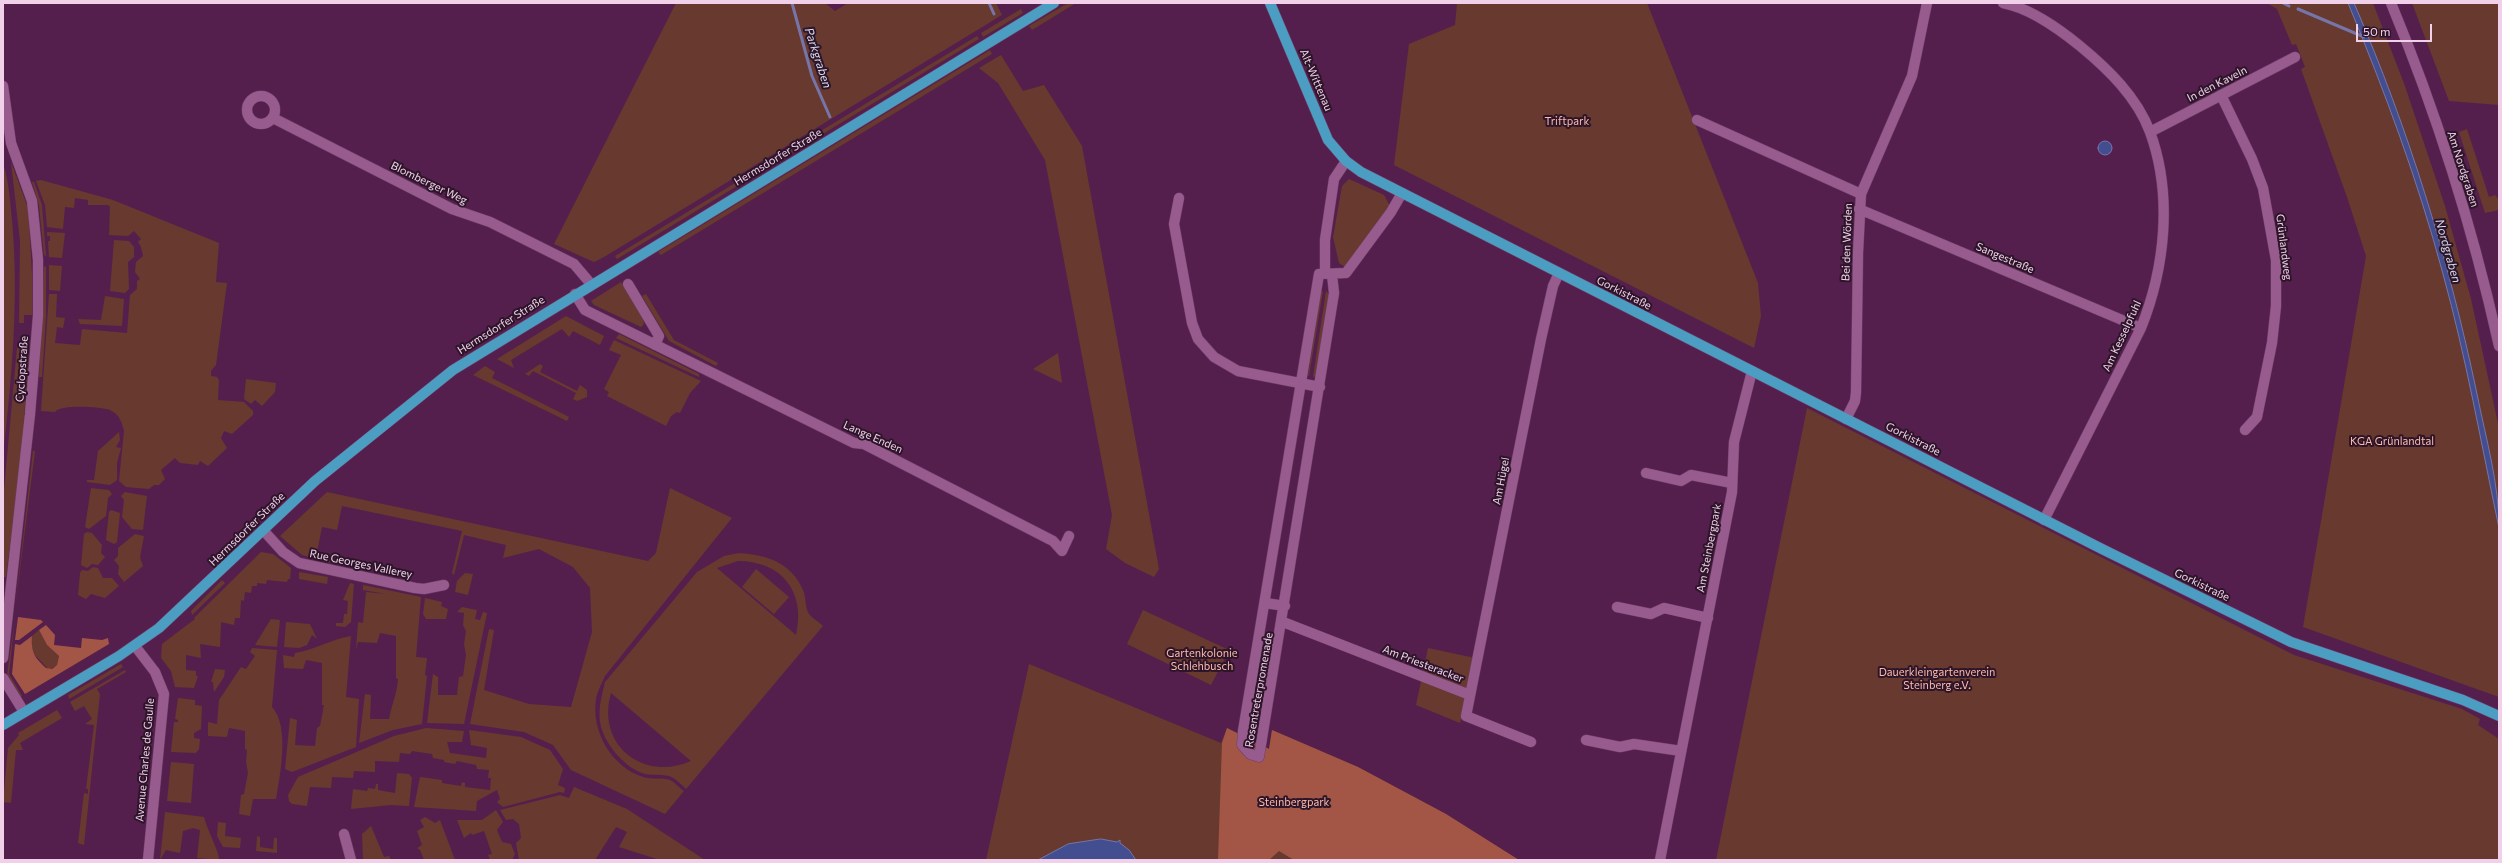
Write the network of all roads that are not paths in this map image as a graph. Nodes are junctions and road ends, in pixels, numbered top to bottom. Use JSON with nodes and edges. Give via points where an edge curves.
{"nodes":[{"id":1,"x":1054,"y":3,"type":"edge"},
{"id":2,"x":1270,"y":3,"type":"edge"},
{"id":3,"x":1927,"y":3,"type":"edge"},
{"id":4,"x":2003,"y":3,"type":"edge"},
{"id":5,"x":2391,"y":3,"type":"edge"},
{"id":6,"x":2295,"y":57,"type":"dead end"},
{"id":7,"x":3,"y":86,"type":"edge"},
{"id":8,"x":2221,"y":95,"type":"junction"},
{"id":9,"x":273,"y":118,"type":"dead end"},
{"id":10,"x":1697,"y":120,"type":"dead end"},
{"id":11,"x":2150,"y":132,"type":"junction"},
{"id":12,"x":1346,"y":162,"type":"junction"},
{"id":13,"x":1402,"y":193,"type":"junction"},
{"id":14,"x":1861,"y":194,"type":"junction"},
{"id":15,"x":1179,"y":198,"type":"dead end"},
{"id":16,"x":1859,"y":209,"type":"junction"},
{"id":17,"x":1558,"y":273,"type":"junction"},
{"id":18,"x":1329,"y":274,"type":"junction"},
{"id":19,"x":591,"y":284,"type":"junction"},
{"id":20,"x":628,"y":284,"type":"dead end"},
{"id":21,"x":575,"y":294,"type":"junction"},
{"id":22,"x":2141,"y":328,"type":"junction"},
{"id":23,"x":655,"y":345,"type":"junction"},
{"id":24,"x":2499,"y":346,"type":"edge"},
{"id":25,"x":1752,"y":371,"type":"junction"},
{"id":26,"x":1299,"y":383,"type":"junction"},
{"id":27,"x":1320,"y":387,"type":"junction"},
{"id":28,"x":1846,"y":419,"type":"junction"},
{"id":29,"x":2245,"y":430,"type":"dead end"},
{"id":30,"x":1646,"y":473,"type":"dead end"},
{"id":31,"x":1732,"y":483,"type":"junction"},
{"id":32,"x":2044,"y":520,"type":"junction"},
{"id":33,"x":263,"y":530,"type":"junction"},
{"id":34,"x":1069,"y":536,"type":"dead end"},
{"id":35,"x":444,"y":585,"type":"dead end"},
{"id":36,"x":1264,"y":603,"type":"junction"},
{"id":37,"x":1285,"y":606,"type":"junction"},
{"id":38,"x":1617,"y":607,"type":"dead end"},
{"id":39,"x":1708,"y":618,"type":"junction"},
{"id":40,"x":1283,"y":622,"type":"junction"},
{"id":41,"x":135,"y":646,"type":"junction"},
{"id":42,"x":3,"y":658,"type":"edge"},
{"id":43,"x":3,"y":678,"type":"edge"},
{"id":44,"x":1470,"y":695,"type":"junction"},
{"id":45,"x":2483,"y":709,"type":"junction"},
{"id":46,"x":24,"y":712,"type":"junction"},
{"id":47,"x":2499,"y":716,"type":"edge"},
{"id":48,"x":2499,"y":722,"type":"edge"},
{"id":49,"x":3,"y":725,"type":"edge"},
{"id":50,"x":1586,"y":740,"type":"dead end"},
{"id":51,"x":1531,"y":742,"type":"dead end"},
{"id":52,"x":1681,"y":751,"type":"junction"},
{"id":53,"x":344,"y":834,"type":"dead end"},
{"id":54,"x":148,"y":860,"type":"edge"},
{"id":55,"x":351,"y":860,"type":"edge"},
{"id":56,"x":1660,"y":860,"type":"edge"}],
"edges":[{"from":1,"to":19,"type":"main road","name":"Hermsdorfer Straße"},
{"from":2,"to":12,"type":"main road","name":"Alt-Wittenau","via":[[1328,140]]},
{"from":3,"to":14,"type":"street","name":"Bei den Wörden","via":[[1912,76]]},
{"from":4,"to":11,"type":"street","name":"Am Kesselpfuhl","via":[[2048,23],[2085,50],[2123,87]]},
{"from":5,"to":24,"type":"street","name":"Am Nordgraben","via":[[2422,83],[2459,194]]},
{"from":6,"to":8,"type":"street","name":"In den Kaveln"},
{"from":7,"to":42,"type":"street","name":"Cyclopstraße","via":[[11,144],[32,201],[38,260],[38,309],[32,401]]},
{"from":8,"to":11,"type":"street","name":"In den Kaveln"},
{"from":8,"to":29,"type":"street","name":"Grünlandweg","via":[[2263,188],[2276,260],[2276,306],[2272,343],[2257,417]]},
{"from":9,"to":19,"type":"street","name":"Blomberger Weg","via":[[452,209],[490,222],[574,264]]},
{"from":10,"to":14,"type":"street"},
{"from":11,"to":22,"type":"street","name":"Am Kesselpfuhl","via":[[2160,172],[2163,233],[2158,278]]},
{"from":12,"to":13,"type":"main road","name":"Gorkistraße"},
{"from":12,"to":18,"type":"street","name":"Rosentreterpromenade","via":[[1334,179],[1325,240]]},
{"from":13,"to":17,"type":"main road","name":"Gorkistraße"},
{"from":13,"to":18,"type":"street","via":[[1346,273]]},
{"from":14,"to":16,"type":"street","name":"Bei den Wörden"},
{"from":15,"to":26,"type":"street","via":[[1174,224],[1192,323],[1198,339],[1214,357],[1238,371]]},
{"from":16,"to":22,"type":"street","name":"Sangestraße"},
{"from":16,"to":28,"type":"street","name":"Bei den Wörden","via":[[1856,392],[1855,402]]},
{"from":17,"to":25,"type":"main road","name":"Gorkistraße"},
{"from":17,"to":44,"type":"street","name":"Am Hügel","via":[[1541,339]]},
{"from":18,"to":26,"type":"street","name":"Rosentreterpromenade","via":[[1319,274],[1315,288]]},
{"from":18,"to":27,"type":"street","name":"Rosentreterpromenade","via":[[1334,293]]},
{"from":19,"to":21,"type":"main road","name":"Hermsdorfer Straße"},
{"from":20,"to":23,"type":"street","via":[[659,336]]},
{"from":21,"to":23,"type":"street","name":"Lange Enden","via":[[585,310]]},
{"from":21,"to":33,"type":"main road","name":"Hermsdorfer Straße","via":[[452,370],[315,481]]},
{"from":22,"to":32,"type":"street","name":"Am Kesselpfuhl"},
{"from":23,"to":34,"type":"street","name":"Lange Enden","via":[[984,504],[1053,540],[1062,552]]},
{"from":25,"to":28,"type":"main road","name":"Gorkistraße"},
{"from":25,"to":31,"type":"street","name":"Am Steinbergpark","via":[[1748,377],[1734,442]]},
{"from":26,"to":27,"type":"street"},
{"from":26,"to":36,"type":"street","name":"Rosentreterpromenade"},
{"from":27,"to":37,"type":"street","name":"Rosentreterpromenade"},
{"from":28,"to":32,"type":"main road","name":"Gorkistraße"},
{"from":30,"to":31,"type":"street","via":[[1681,481],[1691,475]]},
{"from":31,"to":39,"type":"street","name":"Am Steinbergpark"},
{"from":32,"to":45,"type":"main road","name":"Gorkistraße","via":[[2291,642]]},
{"from":33,"to":35,"type":"street","name":"Rue Georges Vallerey","via":[[291,558],[312,567],[415,588]]},
{"from":33,"to":41,"type":"main road","name":"Hermsdorfer Straße","via":[[184,607]]},
{"from":36,"to":37,"type":"street"},
{"from":36,"to":40,"type":"street","name":"Rosentreterpromenade","via":[[1242,744],[1250,754],[1259,757]]},
{"from":37,"to":40,"type":"street","name":"Rosentreterpromenade"},
{"from":38,"to":39,"type":"street","via":[[1651,614],[1664,608]]},
{"from":39,"to":52,"type":"street","name":"Am Steinbergpark"},
{"from":40,"to":44,"type":"street","name":"Am Priesteracker"},
{"from":41,"to":46,"type":"main road","name":"Hermsdorfer Straße"},
{"from":41,"to":54,"type":"street","name":"Avenue Charles de Gaulle","via":[[155,672],[164,694]]},
{"from":43,"to":46,"type":"street"},
{"from":44,"to":51,"type":"street","name":"Am Priesteracker","via":[[1466,716]]},
{"from":45,"to":47,"type":"main road","name":"Gorkistraße"},
{"from":45,"to":48,"type":"main road","name":"Gorkistraße"},
{"from":46,"to":49,"type":"main road","name":"Hermsdorfer Straße"},
{"from":50,"to":52,"type":"street","via":[[1620,747],[1634,744]]},
{"from":52,"to":56,"type":"street","name":"Am Steinbergpark"},
{"from":53,"to":55,"type":"street"}]}
